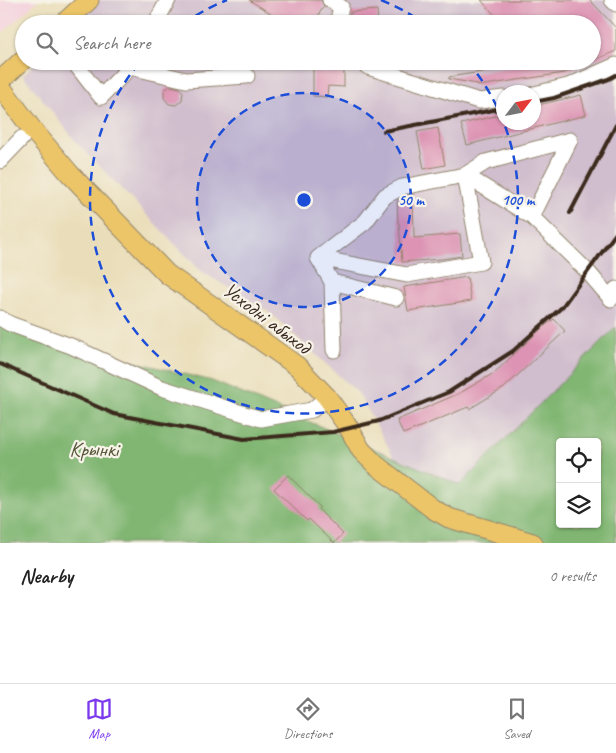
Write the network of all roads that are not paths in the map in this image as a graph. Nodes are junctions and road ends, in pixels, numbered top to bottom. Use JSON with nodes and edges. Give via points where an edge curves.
{"nodes":[{"id":1,"x":89,"y":0,"type":"edge"},
{"id":2,"x":168,"y":0,"type":"edge"},
{"id":3,"x":330,"y":0,"type":"edge"},
{"id":4,"x":612,"y":0,"type":"edge"},
{"id":5,"x":616,"y":4,"type":"edge"},
{"id":6,"x":73,"y":15,"type":"edge"},
{"id":7,"x":160,"y":15,"type":"edge"},
{"id":8,"x":339,"y":15,"type":"edge"},
{"id":9,"x":616,"y":65,"type":"edge"},
{"id":10,"x":15,"y":67,"type":"edge"},
{"id":11,"x":81,"y":70,"type":"edge"},
{"id":12,"x":126,"y":70,"type":"edge"},
{"id":13,"x":152,"y":70,"type":"edge"},
{"id":14,"x":378,"y":70,"type":"edge"},
{"id":15,"x":247,"y":76,"type":"dead end"},
{"id":16,"x":0,"y":81,"type":"edge"},
{"id":17,"x":0,"y":86,"type":"edge"},
{"id":18,"x":541,"y":92,"type":"edge"},
{"id":19,"x":496,"y":99,"type":"edge"},
{"id":20,"x":22,"y":138,"type":"dead end"},
{"id":21,"x":0,"y":161,"type":"edge"},
{"id":22,"x":465,"y":175,"type":"junction"},
{"id":23,"x":532,"y":217,"type":"junction"},
{"id":24,"x":318,"y":258,"type":"junction"},
{"id":25,"x":332,"y":282,"type":"junction"},
{"id":26,"x":616,"y":288,"type":"edge"},
{"id":27,"x":396,"y":298,"type":"dead end"},
{"id":28,"x":0,"y":318,"type":"edge"},
{"id":29,"x":334,"y":350,"type":"dead end"},
{"id":30,"x":327,"y":397,"type":"junction"},
{"id":31,"x":533,"y":543,"type":"edge"}],
"edges":[{"from":1,"to":6,"type":"main road"},
{"from":2,"to":7,"type":"lane"},
{"from":3,"to":8,"type":"lane","via":[[341,7]]},
{"from":4,"to":5,"type":"lane"},
{"from":9,"to":18,"type":"lane","via":[[568,86]]},
{"from":10,"to":16,"type":"main road"},
{"from":11,"to":12,"type":"lane","via":[[101,97]]},
{"from":13,"to":15,"type":"lane","via":[[186,80]]},
{"from":14,"to":19,"type":"lane","via":[[478,101]]},
{"from":17,"to":30,"type":"main road","name":"Усходні абыход","via":[[70,174],[167,274],[297,366]]},
{"from":20,"to":21,"type":"lane"},
{"from":22,"to":23,"type":"lane"},
{"from":22,"to":23,"type":"lane","via":[[486,162],[570,140]]},
{"from":22,"to":24,"type":"lane","via":[[402,187],[385,196],[365,222]]},
{"from":22,"to":24,"type":"lane","via":[[481,262],[407,275]]},
{"from":23,"to":26,"type":"lane","via":[[611,299]]},
{"from":24,"to":25,"type":"lane"},
{"from":25,"to":27,"type":"lane"},
{"from":25,"to":29,"type":"lane"},
{"from":28,"to":30,"type":"lane","via":[[162,388],[261,419],[312,410]]},
{"from":30,"to":31,"type":"main road","name":"Усходні абыход","via":[[361,450],[433,509],[449,518]]}]}
